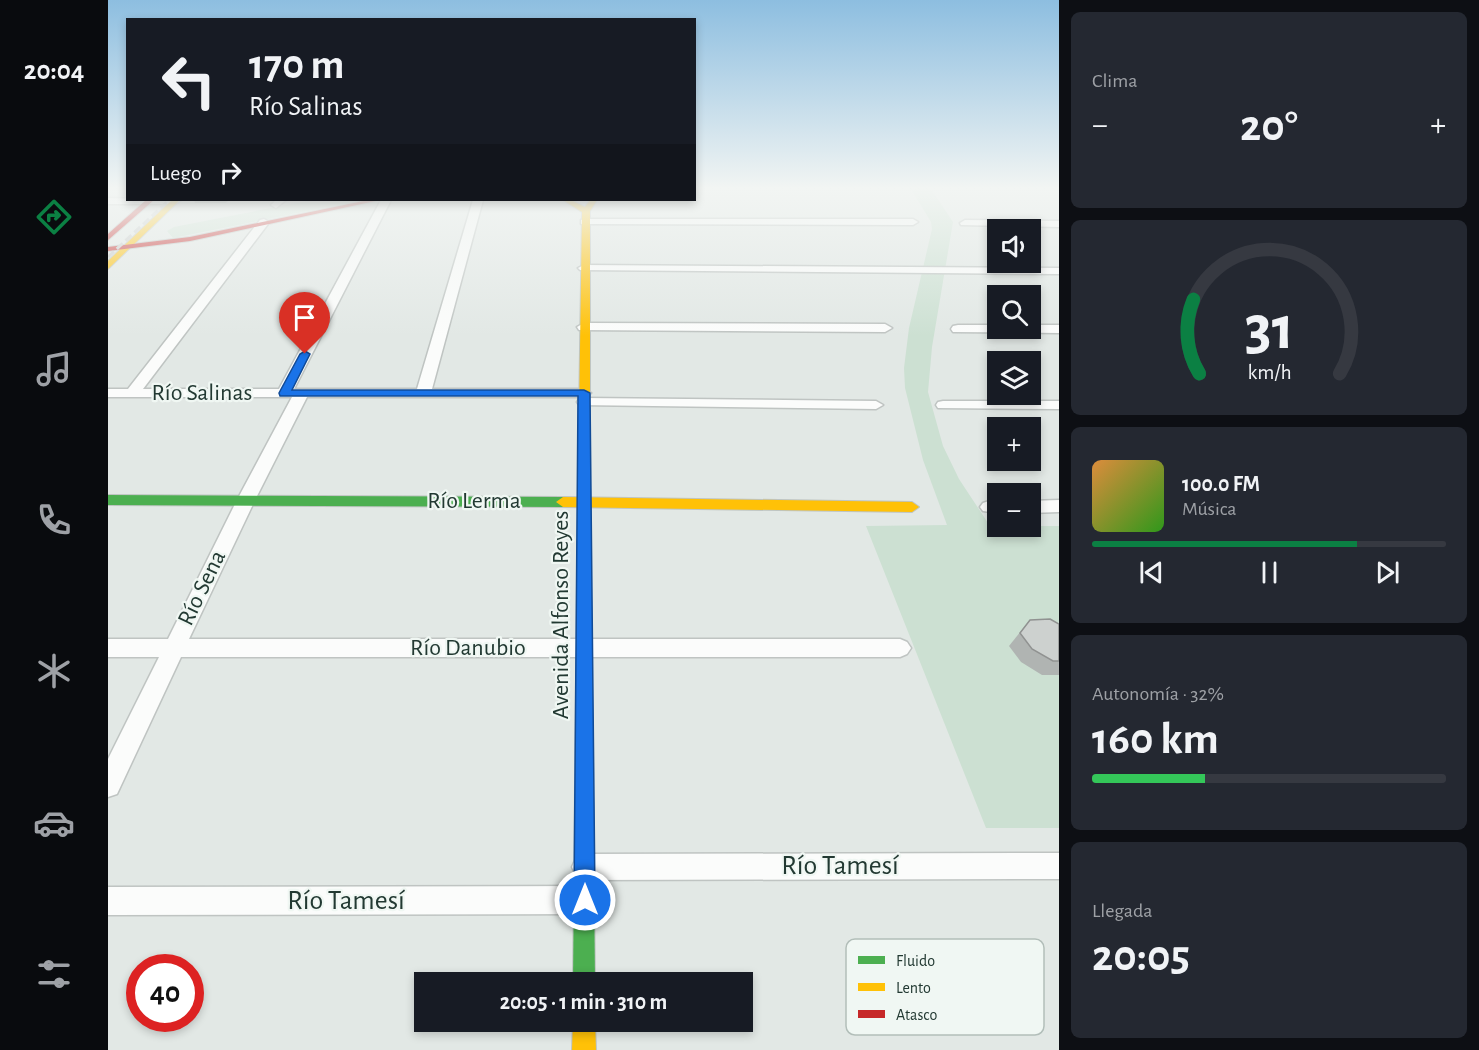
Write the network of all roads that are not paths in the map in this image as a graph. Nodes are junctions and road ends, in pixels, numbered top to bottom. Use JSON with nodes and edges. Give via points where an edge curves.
{"nodes":[{"id":1,"x":136,"y":238,"type":"edge"},
{"id":2,"x":194,"y":238,"type":"edge"},
{"id":3,"x":252,"y":238,"type":"edge"},
{"id":4,"x":368,"y":238,"type":"edge"},
{"id":5,"x":467,"y":238,"type":"edge"},
{"id":6,"x":586,"y":238,"type":"edge"},
{"id":7,"x":127,"y":247,"type":"junction"},
{"id":8,"x":108,"y":249,"type":"edge"},
{"id":9,"x":108,"y":266,"type":"edge"},
{"id":10,"x":584,"y":268,"type":"junction"},
{"id":11,"x":1059,"y":270,"type":"edge"},
{"id":12,"x":584,"y":327,"type":"junction"},
{"id":13,"x":885,"y":328,"type":"dead end"},
{"id":14,"x":958,"y":329,"type":"dead end"},
{"id":15,"x":1059,"y":329,"type":"edge"},
{"id":16,"x":108,"y":393,"type":"edge"},
{"id":17,"x":132,"y":393,"type":"junction"},
{"id":18,"x":293,"y":393,"type":"junction"},
{"id":19,"x":423,"y":393,"type":"junction"},
{"id":20,"x":584,"y":397,"type":"junction"},
{"id":21,"x":876,"y":405,"type":"dead end"},
{"id":22,"x":944,"y":405,"type":"dead end"},
{"id":23,"x":1059,"y":405,"type":"edge"},
{"id":24,"x":108,"y":500,"type":"edge"},
{"id":25,"x":246,"y":500,"type":"junction"},
{"id":26,"x":583,"y":502,"type":"junction"},
{"id":27,"x":1059,"y":506,"type":"edge"},
{"id":28,"x":912,"y":507,"type":"dead end"},
{"id":29,"x":1041,"y":507,"type":"edge"},
{"id":30,"x":108,"y":648,"type":"edge"},
{"id":31,"x":173,"y":648,"type":"junction"},
{"id":32,"x":900,"y":648,"type":"dead end"},
{"id":33,"x":584,"y":649,"type":"junction"},
{"id":34,"x":108,"y":785,"type":"edge"},
{"id":35,"x":1059,"y":866,"type":"edge"},
{"id":36,"x":585,"y":867,"type":"junction"},
{"id":37,"x":585,"y":900,"type":"junction"},
{"id":38,"x":108,"y":901,"type":"edge"},
{"id":39,"x":584,"y":972,"type":"edge"},
{"id":40,"x":584,"y":1032,"type":"edge"},
{"id":41,"x":584,"y":1050,"type":"edge"}],
"edges":[{"from":1,"to":7,"type":"street"},
{"from":2,"to":7,"type":"street"},
{"from":3,"to":17,"type":"street"},
{"from":4,"to":18,"type":"street","name":"Río Sena"},
{"from":5,"to":19,"type":"street"},
{"from":6,"to":10,"type":"street","name":"Avenida Alfonso Reyes"},
{"from":7,"to":8,"type":"street"},
{"from":7,"to":9,"type":"street"},
{"from":10,"to":11,"type":"street"},
{"from":10,"to":12,"type":"street","name":"Avenida Alfonso Reyes"},
{"from":12,"to":13,"type":"street"},
{"from":12,"to":20,"type":"street","name":"Avenida Alfonso Reyes"},
{"from":14,"to":15,"type":"street"},
{"from":16,"to":17,"type":"street","name":"Río Salinas"},
{"from":17,"to":18,"type":"street","name":"Río Salinas"},
{"from":18,"to":19,"type":"street","name":"Río Salinas"},
{"from":18,"to":25,"type":"street","name":"Río Sena"},
{"from":19,"to":20,"type":"street","name":"Río Salinas"},
{"from":20,"to":21,"type":"street","name":"Río Salinas"},
{"from":20,"to":26,"type":"street","name":"Avenida Alfonso Reyes"},
{"from":22,"to":23,"type":"street"},
{"from":24,"to":25,"type":"street","name":"Río Lerma"},
{"from":25,"to":26,"type":"street","name":"Río Lerma"},
{"from":25,"to":31,"type":"street","name":"Río Sena"},
{"from":26,"to":28,"type":"street","name":"Río Lerma"},
{"from":26,"to":33,"type":"street","name":"Avenida Alfonso Reyes"},
{"from":27,"to":29,"type":"street"},
{"from":30,"to":31,"type":"street","name":"Río Danubio"},
{"from":31,"to":33,"type":"street","name":"Río Danubio"},
{"from":31,"to":34,"type":"street","name":"Río Sena"},
{"from":32,"to":33,"type":"street","name":"Río Danubio"},
{"from":33,"to":36,"type":"street","name":"Avenida Alfonso Reyes"},
{"from":35,"to":36,"type":"street","name":"Río Tamesí"},
{"from":36,"to":37,"type":"street","name":"Avenida Alfonso Reyes"},
{"from":37,"to":38,"type":"street","name":"Río Tamesí"},
{"from":37,"to":39,"type":"street","name":"Avenida Alfonso Reyes"},
{"from":40,"to":41,"type":"street"}]}
